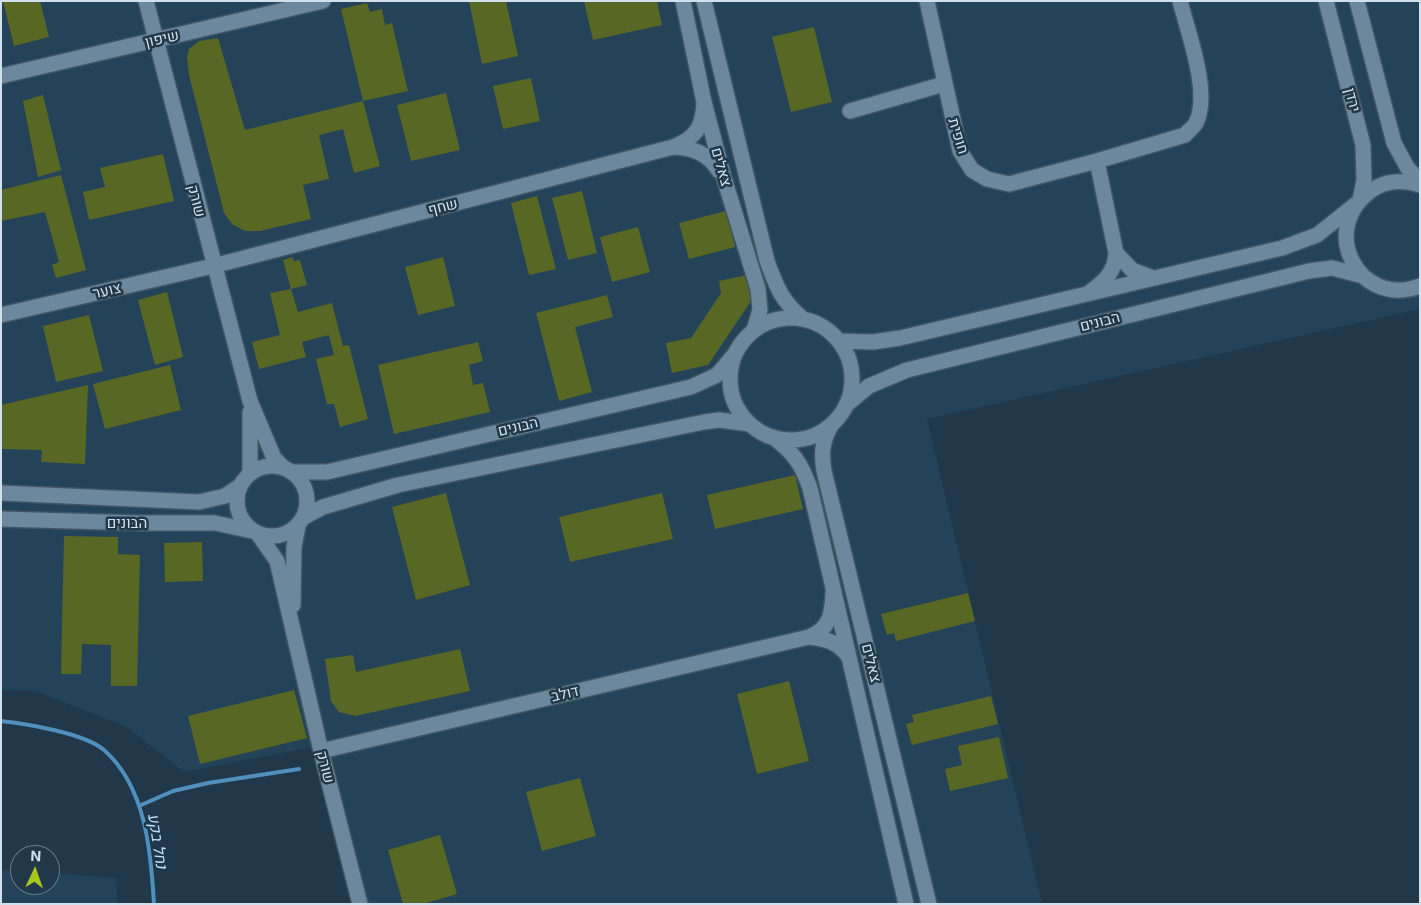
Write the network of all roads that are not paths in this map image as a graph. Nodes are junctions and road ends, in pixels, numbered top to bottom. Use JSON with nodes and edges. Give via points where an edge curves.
{"nodes":[{"id":1,"x":146,"y":1,"type":"edge"},
{"id":2,"x":324,"y":1,"type":"edge"},
{"id":3,"x":683,"y":1,"type":"edge"},
{"id":4,"x":704,"y":1,"type":"edge"},
{"id":5,"x":927,"y":1,"type":"edge"},
{"id":6,"x":1180,"y":1,"type":"edge"},
{"id":7,"x":1326,"y":1,"type":"edge"},
{"id":8,"x":1357,"y":1,"type":"edge"},
{"id":9,"x":155,"y":40,"type":"junction"},
{"id":10,"x":1,"y":76,"type":"edge"},
{"id":11,"x":944,"y":84,"type":"junction"},
{"id":12,"x":704,"y":102,"type":"junction"},
{"id":13,"x":850,"y":111,"type":"dead end"},
{"id":14,"x":673,"y":147,"type":"junction"},
{"id":15,"x":1097,"y":161,"type":"junction"},
{"id":16,"x":724,"y":178,"type":"junction"},
{"id":17,"x":1420,"y":184,"type":"edge"},
{"id":18,"x":1358,"y":202,"type":"junction"},
{"id":19,"x":1116,"y":253,"type":"junction"},
{"id":20,"x":213,"y":266,"type":"junction"},
{"id":21,"x":1363,"y":276,"type":"junction"},
{"id":22,"x":1155,"y":278,"type":"junction"},
{"id":23,"x":1420,"y":286,"type":"edge"},
{"id":24,"x":1087,"y":295,"type":"junction"},
{"id":25,"x":1,"y":315,"type":"edge"},
{"id":26,"x":803,"y":319,"type":"junction"},
{"id":27,"x":754,"y":330,"type":"junction"},
{"id":28,"x":839,"y":341,"type":"junction"},
{"id":29,"x":734,"y":355,"type":"junction"},
{"id":30,"x":250,"y":401,"type":"junction"},
{"id":31,"x":846,"y":405,"type":"junction"},
{"id":32,"x":750,"y":424,"type":"junction"},
{"id":33,"x":832,"y":424,"type":"junction"},
{"id":34,"x":772,"y":437,"type":"junction"},
{"id":35,"x":288,"y":470,"type":"junction"},
{"id":36,"x":250,"y":473,"type":"junction"},
{"id":37,"x":240,"y":486,"type":"junction"},
{"id":38,"x":1,"y":493,"type":"edge"},
{"id":39,"x":1,"y":519,"type":"edge"},
{"id":40,"x":301,"y":521,"type":"junction"},
{"id":41,"x":255,"y":532,"type":"junction"},
{"id":42,"x":834,"y":593,"type":"junction"},
{"id":43,"x":293,"y":629,"type":"junction"},
{"id":44,"x":809,"y":637,"type":"junction"},
{"id":45,"x":848,"y":656,"type":"junction"},
{"id":46,"x":321,"y":751,"type":"junction"},
{"id":47,"x":902,"y":896,"type":"edge"},
{"id":48,"x":360,"y":904,"type":"edge"},
{"id":49,"x":906,"y":904,"type":"edge"},
{"id":50,"x":929,"y":904,"type":"edge"}],
"edges":[{"from":1,"to":9,"type":"street","name":"שורק"},
{"from":2,"to":9,"type":"street","name":"שיפון"},
{"from":3,"to":12,"type":"street","name":"צאלים"},
{"from":4,"to":26,"type":"street","name":"צאלים","via":[[767,261],[787,306]]},
{"from":5,"to":11,"type":"street","name":"חופית"},
{"from":6,"to":15,"type":"street","name":"חופית","via":[[1197,69],[1201,102],[1196,123],[1185,135]]},
{"from":7,"to":18,"type":"street","name":"ירדן","via":[[1363,145],[1365,175]]},
{"from":8,"to":17,"type":"street","name":"ירדן","via":[[1392,138]]},
{"from":9,"to":10,"type":"street","name":"שיפון"},
{"from":9,"to":20,"type":"street","name":"שורק"},
{"from":11,"to":13,"type":"street"},
{"from":11,"to":15,"type":"street","name":"חופית","via":[[960,151],[972,170],[987,179],[1009,184]]},
{"from":12,"to":14,"type":"street","name":"שחף","via":[[703,119],[697,130]]},
{"from":12,"to":16,"type":"street","name":"צאלים"},
{"from":14,"to":16,"type":"street","name":"שחף","via":[[705,154]]},
{"from":14,"to":20,"type":"street","name":"שחף"},
{"from":15,"to":19,"type":"street"},
{"from":16,"to":27,"type":"street","name":"צאלים","via":[[760,299]]},
{"from":17,"to":18,"type":"street","name":"הבונים","via":[[1389,182],[1376,187]]},
{"from":18,"to":21,"type":"street","name":"ירדן","via":[[1347,222],[1346,246]]},
{"from":18,"to":22,"type":"street","name":"הבונים","via":[[1317,235],[1282,248]]},
{"from":19,"to":22,"type":"street","via":[[1132,270]]},
{"from":19,"to":24,"type":"street","via":[[1110,275]]},
{"from":20,"to":25,"type":"street","name":"צוער"},
{"from":20,"to":30,"type":"street","name":"שורק"},
{"from":21,"to":23,"type":"street","name":"הבונים","via":[[1386,288],[1399,290]]},
{"from":21,"to":31,"type":"street","name":"הבונים","via":[[1332,268],[1309,271],[907,370],[869,386]]},
{"from":22,"to":24,"type":"street","name":"הבונים"},
{"from":24,"to":28,"type":"street","name":"הבונים","via":[[900,338],[873,342]]},
{"from":26,"to":27,"type":"street","via":[[777,320]]},
{"from":26,"to":28,"type":"street","via":[[829,331]]},
{"from":27,"to":29,"type":"street"},
{"from":28,"to":31,"type":"street","via":[[852,372]]},
{"from":29,"to":32,"type":"street","via":[[730,385],[737,406]]},
{"from":29,"to":35,"type":"street","name":"הבונים","via":[[717,375],[692,387],[327,472]]},
{"from":30,"to":35,"type":"street","name":"שורק","via":[[274,458]]},
{"from":30,"to":36,"type":"street","name":"שורק"},
{"from":31,"to":33,"type":"street"},
{"from":32,"to":34,"type":"street"},
{"from":32,"to":40,"type":"street","via":[[719,420],[704,422],[398,485],[323,506]]},
{"from":33,"to":34,"type":"street","via":[[804,438]]},
{"from":33,"to":50,"type":"street","name":"צאלים","via":[[822,447],[824,471]]},
{"from":34,"to":42,"type":"street","name":"צאלים","via":[[791,451],[804,472]]},
{"from":35,"to":36,"type":"street","via":[[269,466]]},
{"from":35,"to":40,"type":"street","via":[[305,488],[308,498]]},
{"from":36,"to":37,"type":"street"},
{"from":37,"to":38,"type":"street","name":"הבונים","via":[[225,496],[199,502]]},
{"from":37,"to":41,"type":"street","via":[[238,513]]},
{"from":39,"to":41,"type":"street","name":"הבונים","via":[[215,523]]},
{"from":40,"to":41,"type":"street","via":[[280,536],[270,537]]},
{"from":40,"to":43,"type":"street","name":"שורק","via":[[294,546]]},
{"from":41,"to":43,"type":"street","name":"שורק","via":[[277,561]]},
{"from":42,"to":44,"type":"street","name":"דולב","via":[[831,618],[819,633]]},
{"from":42,"to":45,"type":"street","name":"צאלים"},
{"from":43,"to":46,"type":"street","name":"שורק"},
{"from":44,"to":45,"type":"street","name":"דולב","via":[[833,642]]},
{"from":44,"to":46,"type":"street","name":"דולב"},
{"from":45,"to":47,"type":"street","name":"צאלים"},
{"from":46,"to":48,"type":"street","name":"שורק"},
{"from":47,"to":49,"type":"street","name":"צאלים"}]}
